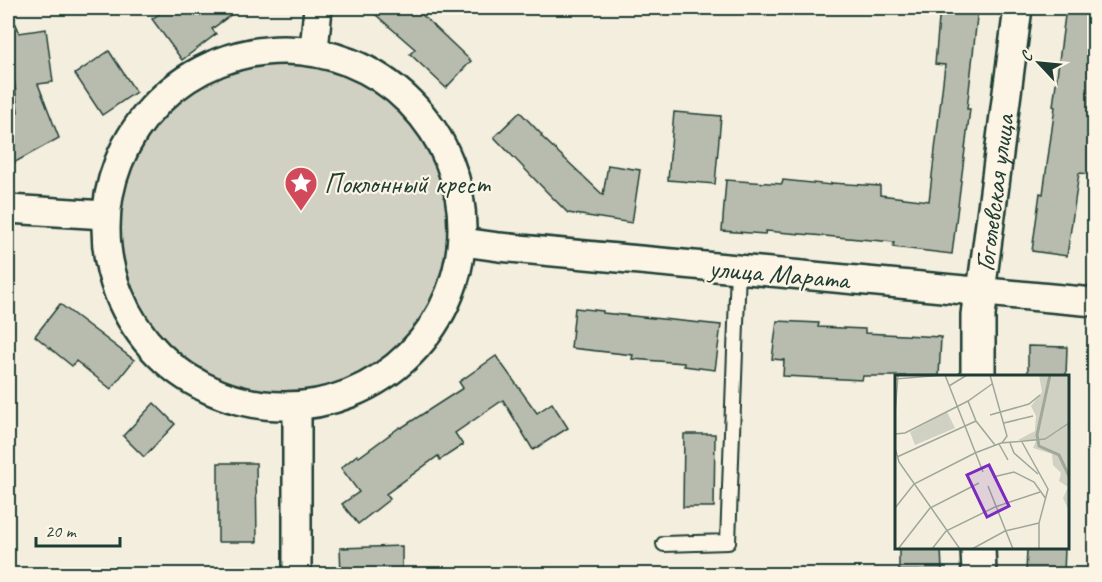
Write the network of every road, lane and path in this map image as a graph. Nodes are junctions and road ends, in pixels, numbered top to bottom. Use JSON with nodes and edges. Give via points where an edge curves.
{"nodes":[{"id":1,"x":318,"y":8,"type":"edge"},
{"id":2,"x":1018,"y":8,"type":"edge"},
{"id":3,"x":314,"y":50,"type":"junction"},
{"id":4,"x":8,"y":209,"type":"edge"},
{"id":5,"x":105,"y":215,"type":"junction"},
{"id":6,"x":463,"y":242,"type":"junction"},
{"id":7,"x":738,"y":269,"type":"junction"},
{"id":8,"x":981,"y":292,"type":"junction"},
{"id":9,"x":1095,"y":302,"type":"edge"},
{"id":10,"x":978,"y":375,"type":"edge"},
{"id":11,"x":297,"y":407,"type":"junction"},
{"id":12,"x":664,"y":544,"type":"dead end"},
{"id":13,"x":978,"y":549,"type":"edge"},
{"id":14,"x":297,"y":574,"type":"edge"},
{"id":15,"x":979,"y":574,"type":"edge"}],
"edges":[{"from":1,"to":3,"type":"street"},
{"from":2,"to":8,"type":"street","name":"Гоголевская улица"},
{"from":3,"to":5,"type":"street","via":[[254,50],[198,70],[179,84],[151,107],[118,157]]},
{"from":3,"to":6,"type":"street","via":[[364,66],[408,97],[441,139],[460,189]]},
{"from":4,"to":5,"type":"street"},
{"from":5,"to":11,"type":"street","via":[[111,276],[137,332],[181,375],[236,401]]},
{"from":6,"to":7,"type":"street","name":"улица Марата"},
{"from":6,"to":11,"type":"street","via":[[452,292],[427,336],[391,372],[347,396]]},
{"from":7,"to":8,"type":"street","name":"улица Марата"},
{"from":7,"to":12,"type":"lane","via":[[728,542]]},
{"from":8,"to":9,"type":"street","name":"улица Марата"},
{"from":8,"to":10,"type":"street","name":"Гоголевская улица"},
{"from":11,"to":14,"type":"street"},
{"from":13,"to":15,"type":"street"}]}
